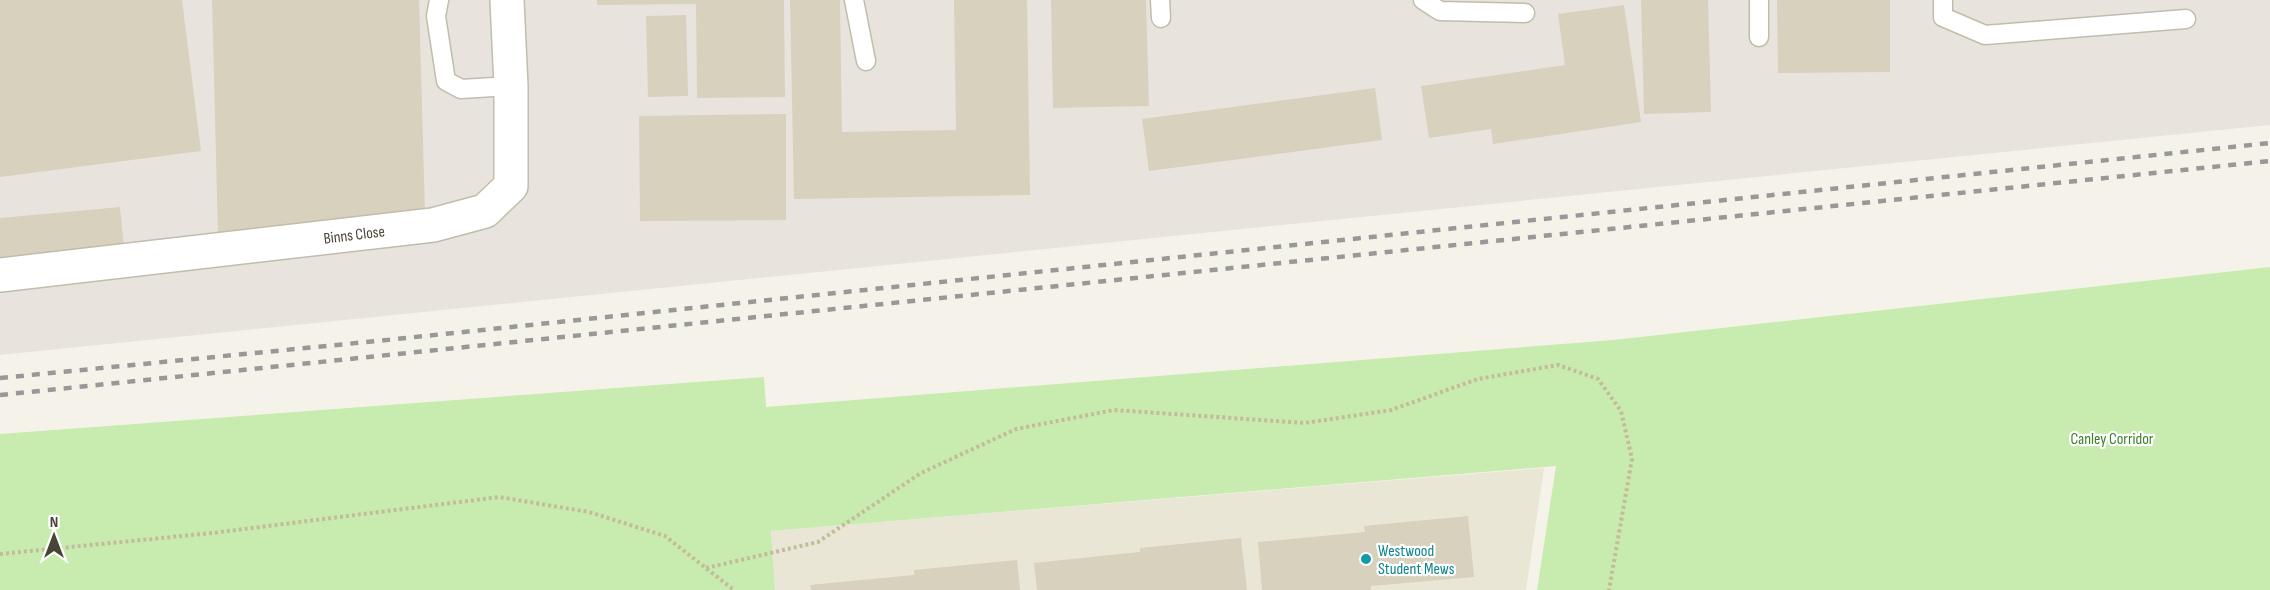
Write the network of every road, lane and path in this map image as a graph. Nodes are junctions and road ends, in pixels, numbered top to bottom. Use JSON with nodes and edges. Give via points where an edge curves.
{"nodes":[{"id":1,"x":439,"y":0,"type":"edge"},
{"id":2,"x":507,"y":0,"type":"edge"},
{"id":3,"x":854,"y":0,"type":"edge"},
{"id":4,"x":1423,"y":0,"type":"edge"},
{"id":5,"x":1759,"y":0,"type":"edge"},
{"id":6,"x":1942,"y":0,"type":"edge"},
{"id":7,"x":1525,"y":13,"type":"dead end"},
{"id":8,"x":2186,"y":19,"type":"dead end"},
{"id":9,"x":1759,"y":37,"type":"dead end"},
{"id":10,"x":866,"y":61,"type":"dead end"},
{"id":11,"x":511,"y":86,"type":"junction"},
{"id":12,"x":0,"y":275,"type":"edge"},
{"id":13,"x":0,"y":555,"type":"edge"},
{"id":14,"x":706,"y":568,"type":"junction"},
{"id":15,"x":734,"y":590,"type":"edge"},
{"id":16,"x":1609,"y":590,"type":"edge"}],
"edges":[{"from":1,"to":11,"type":"lane","via":[[436,16],[446,81],[461,89]]},
{"from":2,"to":11,"type":"street","name":"Binns Close"},
{"from":3,"to":10,"type":"lane"},
{"from":4,"to":7,"type":"lane","via":[[1440,11]]},
{"from":5,"to":9,"type":"lane"},
{"from":6,"to":8,"type":"lane","via":[[1943,17],[1985,35]]},
{"from":11,"to":12,"type":"street","name":"Binns Close","via":[[511,186],[485,211],[433,225]]},
{"from":13,"to":14,"type":"path","via":[[499,497],[589,512],[665,536]]},
{"from":14,"to":15,"type":"path"},
{"from":14,"to":16,"type":"path","via":[[818,542],[921,473],[1016,429],[1114,410],[1305,423],[1391,410],[1478,379],[1558,365],[1598,379],[1622,411],[1632,459]]}]}
